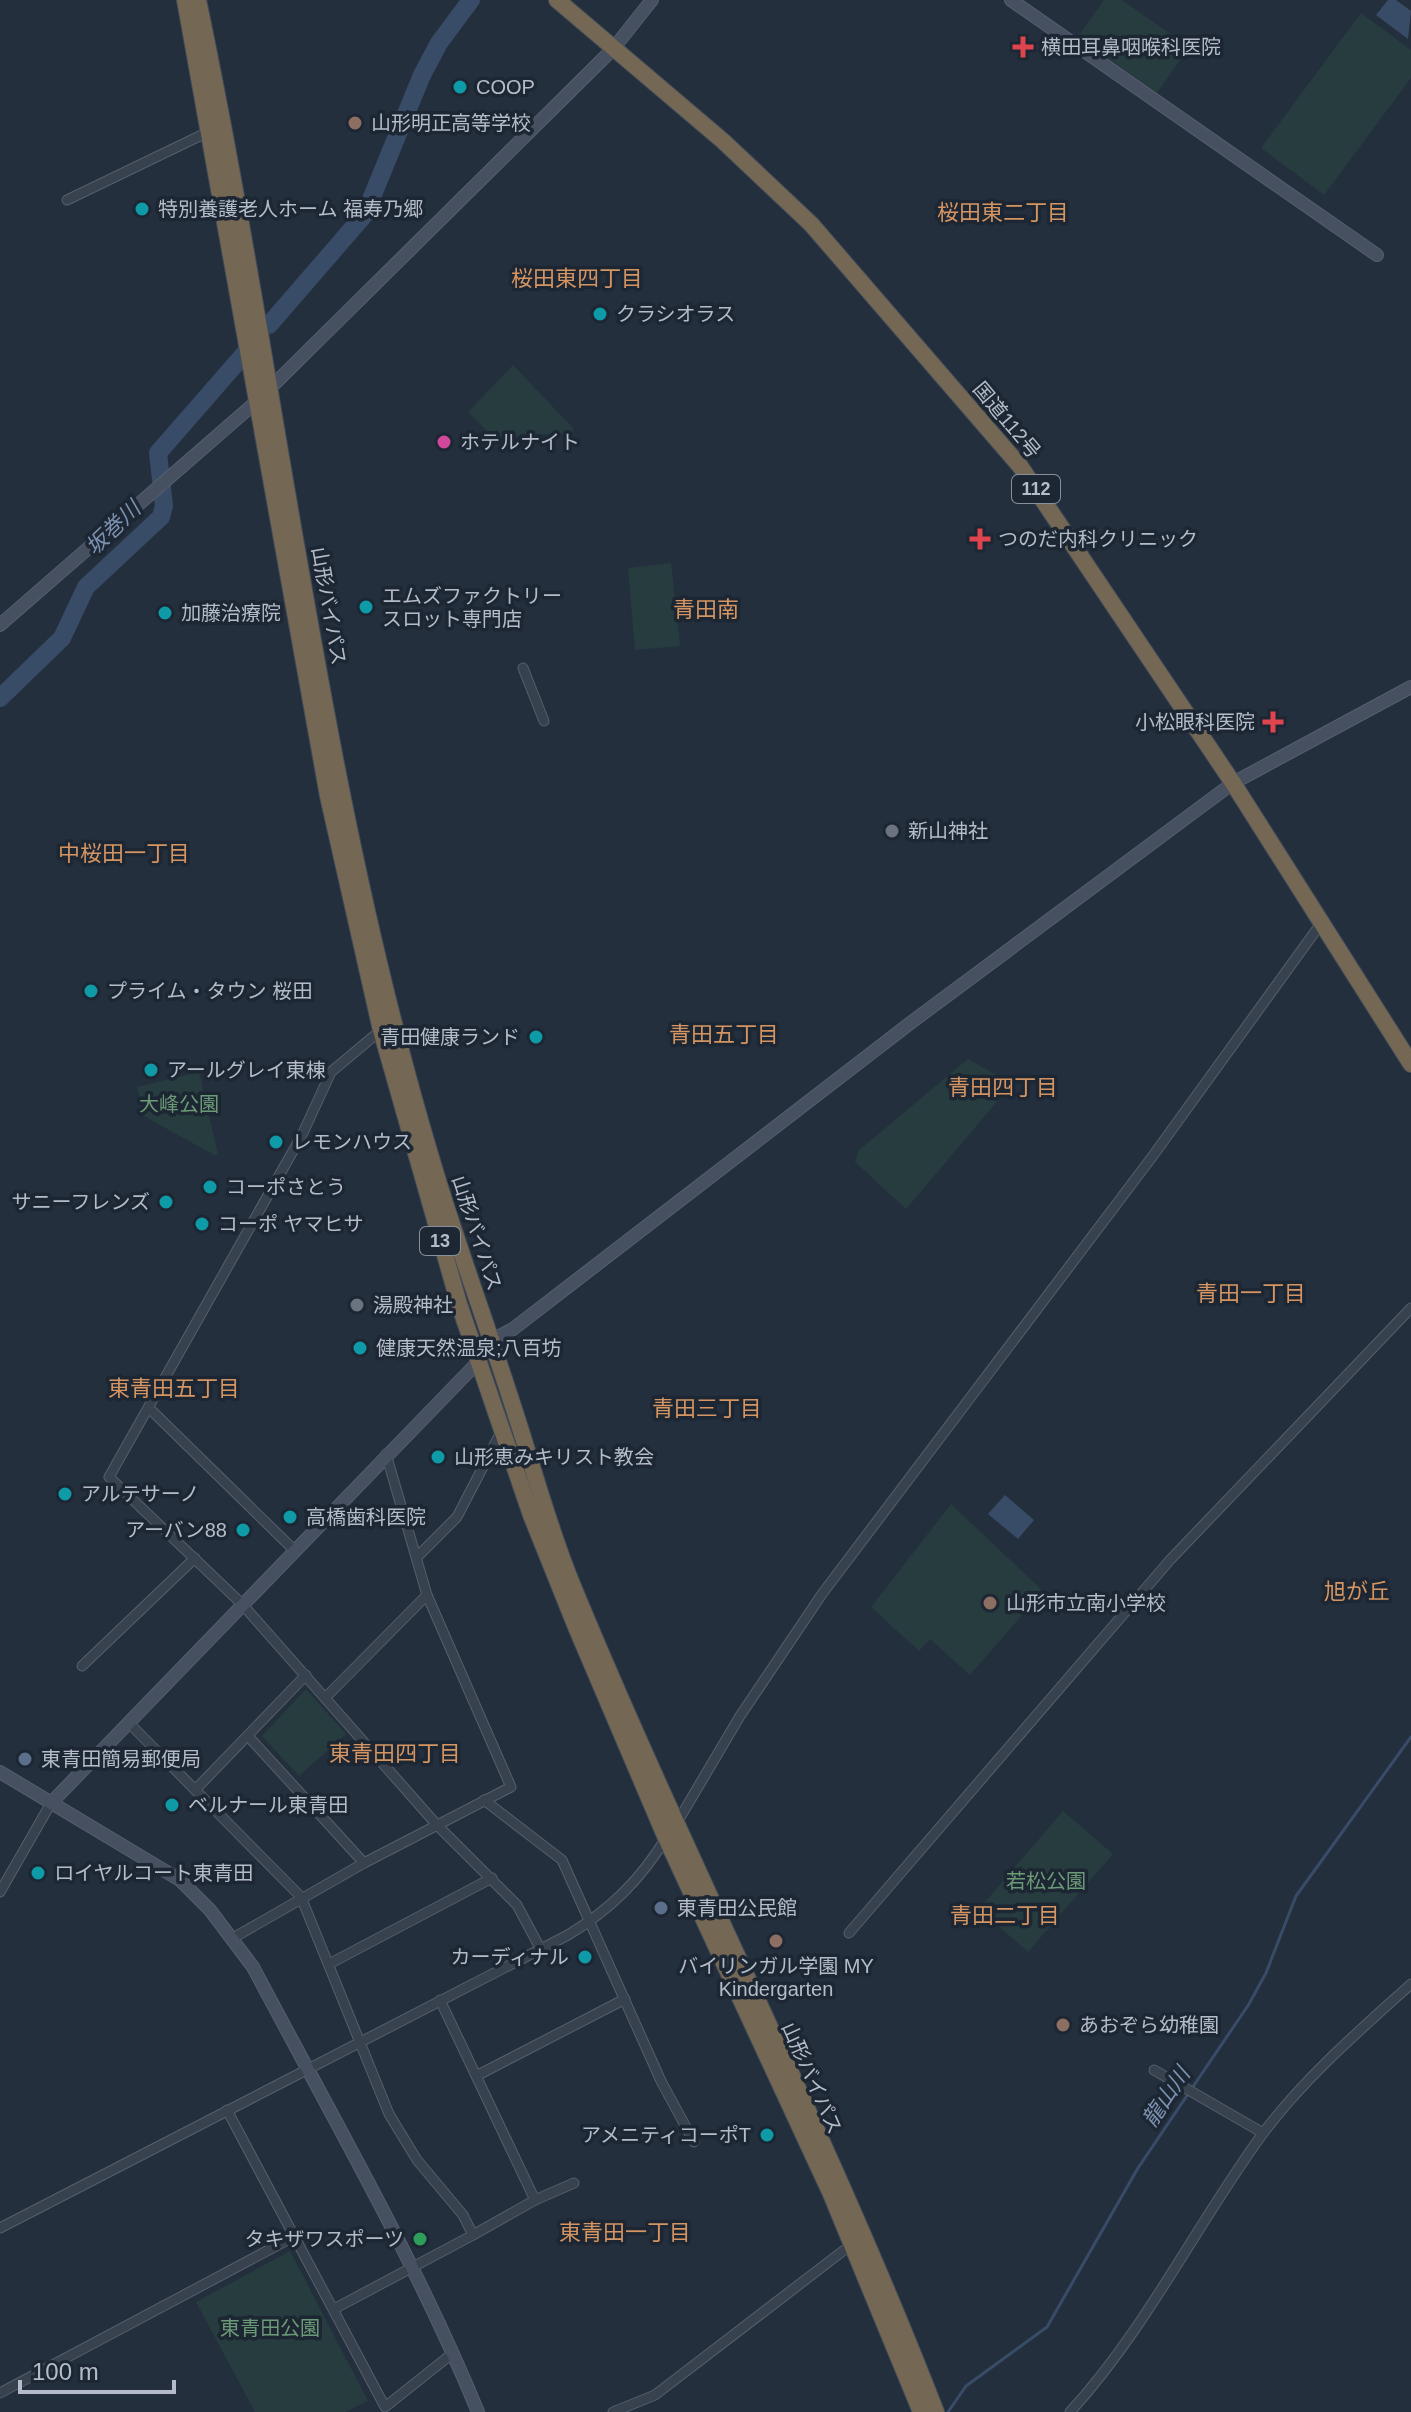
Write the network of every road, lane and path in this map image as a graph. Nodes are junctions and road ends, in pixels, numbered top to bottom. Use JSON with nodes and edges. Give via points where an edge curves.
{"nodes":[{"id":1,"x":182,"y":0,"type":"edge"},
{"id":2,"x":198,"y":0,"type":"edge"},
{"id":3,"x":206,"y":0,"type":"edge"},
{"id":4,"x":557,"y":0,"type":"edge"},
{"id":5,"x":652,"y":0,"type":"edge"},
{"id":6,"x":1011,"y":0,"type":"edge"},
{"id":7,"x":613,"y":49,"type":"junction"},
{"id":8,"x":221,"y":116,"type":"junction"},
{"id":9,"x":210,"y":131,"type":"junction"},
{"id":10,"x":67,"y":200,"type":"dead end"},
{"id":11,"x":1377,"y":255,"type":"dead end"},
{"id":12,"x":271,"y":387,"type":"junction"},
{"id":13,"x":256,"y":402,"type":"junction"},
{"id":14,"x":0,"y":625,"type":"edge"},
{"id":15,"x":523,"y":668,"type":"dead end"},
{"id":16,"x":1411,"y":687,"type":"edge"},
{"id":17,"x":544,"y":721,"type":"dead end"},
{"id":18,"x":1233,"y":783,"type":"junction"},
{"id":19,"x":1322,"y":922,"type":"junction"},
{"id":20,"x":381,"y":1030,"type":"junction"},
{"id":21,"x":1411,"y":1064,"type":"edge"},
{"id":22,"x":1411,"y":1308,"type":"edge"},
{"id":23,"x":492,"y":1340,"type":"junction"},
{"id":24,"x":479,"y":1361,"type":"junction"},
{"id":25,"x":149,"y":1408,"type":"junction"},
{"id":26,"x":504,"y":1427,"type":"junction"},
{"id":27,"x":386,"y":1454,"type":"junction"},
{"id":28,"x":294,"y":1550,"type":"junction"},
{"id":29,"x":417,"y":1557,"type":"junction"},
{"id":30,"x":195,"y":1558,"type":"junction"},
{"id":31,"x":427,"y":1595,"type":"junction"},
{"id":32,"x":242,"y":1604,"type":"junction"},
{"id":33,"x":82,"y":1666,"type":"dead end"},
{"id":34,"x":306,"y":1675,"type":"junction"},
{"id":35,"x":325,"y":1698,"type":"junction"},
{"id":36,"x":128,"y":1722,"type":"junction"},
{"id":37,"x":248,"y":1736,"type":"junction"},
{"id":38,"x":0,"y":1772,"type":"edge"},
{"id":39,"x":195,"y":1790,"type":"junction"},
{"id":40,"x":484,"y":1800,"type":"junction"},
{"id":41,"x":51,"y":1803,"type":"junction"},
{"id":42,"x":437,"y":1825,"type":"junction"},
{"id":43,"x":671,"y":1831,"type":"junction"},
{"id":44,"x":364,"y":1863,"type":"junction"},
{"id":45,"x":492,"y":1878,"type":"junction"},
{"id":46,"x":0,"y":1892,"type":"edge"},
{"id":47,"x":301,"y":1897,"type":"junction"},
{"id":48,"x":590,"y":1921,"type":"junction"},
{"id":49,"x":849,"y":1933,"type":"dead end"},
{"id":50,"x":233,"y":1938,"type":"junction"},
{"id":51,"x":540,"y":1948,"type":"junction"},
{"id":52,"x":329,"y":1964,"type":"junction"},
{"id":53,"x":1411,"y":1984,"type":"edge"},
{"id":54,"x":625,"y":1999,"type":"junction"},
{"id":55,"x":440,"y":2000,"type":"junction"},
{"id":56,"x":359,"y":2042,"type":"junction"},
{"id":57,"x":306,"y":2069,"type":"junction"},
{"id":58,"x":1154,"y":2070,"type":"dead end"},
{"id":59,"x":478,"y":2075,"type":"junction"},
{"id":60,"x":227,"y":2110,"type":"junction"},
{"id":61,"x":1263,"y":2133,"type":"junction"},
{"id":62,"x":694,"y":2142,"type":"dead end"},
{"id":63,"x":574,"y":2183,"type":"dead end"},
{"id":64,"x":535,"y":2200,"type":"junction"},
{"id":65,"x":0,"y":2228,"type":"edge"},
{"id":66,"x":473,"y":2235,"type":"junction"},
{"id":67,"x":295,"y":2236,"type":"junction"},
{"id":68,"x":852,"y":2244,"type":"junction"},
{"id":69,"x":410,"y":2269,"type":"junction"},
{"id":70,"x":334,"y":2309,"type":"junction"},
{"id":71,"x":453,"y":2353,"type":"junction"},
{"id":72,"x":0,"y":2393,"type":"edge"},
{"id":73,"x":931,"y":2411,"type":"edge"},
{"id":74,"x":478,"y":2412,"type":"edge"},
{"id":75,"x":613,"y":2412,"type":"edge"},
{"id":76,"x":1070,"y":2412,"type":"edge"}],
"edges":[{"from":1,"to":9,"type":"highway","name":"山形バイパス","number":"13"},
{"from":2,"to":8,"type":"highway","name":"山形バイパス","number":"13"},
{"from":3,"to":8,"type":"highway"},
{"from":4,"to":7,"type":"highway","name":"国道112号","number":"112"},
{"from":5,"to":7,"type":"street"},
{"from":6,"to":11,"type":"street"},
{"from":7,"to":12,"type":"street"},
{"from":7,"to":18,"type":"highway","name":"国道112号","number":"112","via":[[811,224],[1020,466]]},
{"from":8,"to":12,"type":"highway","name":"山形バイパス","number":"13"},
{"from":9,"to":10,"type":"street"},
{"from":9,"to":13,"type":"highway","name":"山形バイパス","number":"13"},
{"from":12,"to":13,"type":"street"},
{"from":12,"to":23,"type":"highway","name":"山形バイパス","number":"13","via":[[343,807],[433,1163]]},
{"from":13,"to":14,"type":"street"},
{"from":13,"to":20,"type":"highway","name":"山形バイパス","number":"13","via":[[328,796]]},
{"from":15,"to":17,"type":"street"},
{"from":16,"to":18,"type":"street"},
{"from":18,"to":19,"type":"highway","name":"国道112号","number":"112"},
{"from":18,"to":23,"type":"street"},
{"from":19,"to":21,"type":"highway","name":"国道112号","number":"112"},
{"from":19,"to":43,"type":"street","via":[[822,1594]]},
{"from":20,"to":24,"type":"highway","name":"山形バイパス","number":"13"},
{"from":20,"to":25,"type":"street","via":[[331,1072],[302,1135]]},
{"from":22,"to":49,"type":"street","via":[[1150,1582]]},
{"from":23,"to":24,"type":"street"},
{"from":23,"to":43,"type":"highway","name":"山形バイパス","number":"13","via":[[569,1577]]},
{"from":24,"to":26,"type":"highway","name":"山形バイパス","number":"13"},
{"from":24,"to":27,"type":"street"},
{"from":25,"to":28,"type":"street"},
{"from":25,"to":30,"type":"street","via":[[109,1477]]},
{"from":26,"to":29,"type":"street","via":[[457,1517]]},
{"from":26,"to":43,"type":"highway","name":"山形バイパス","number":"13","via":[[531,1515],[576,1627]]},
{"from":27,"to":28,"type":"street"},
{"from":27,"to":29,"type":"street"},
{"from":28,"to":32,"type":"street"},
{"from":29,"to":31,"type":"street"},
{"from":30,"to":32,"type":"street"},
{"from":30,"to":33,"type":"street"},
{"from":31,"to":35,"type":"street"},
{"from":31,"to":40,"type":"street","via":[[511,1787]]},
{"from":32,"to":34,"type":"street"},
{"from":32,"to":36,"type":"street"},
{"from":34,"to":35,"type":"street"},
{"from":34,"to":37,"type":"street"},
{"from":35,"to":42,"type":"street"},
{"from":36,"to":39,"type":"street"},
{"from":36,"to":41,"type":"street"},
{"from":37,"to":39,"type":"street"},
{"from":37,"to":44,"type":"street"},
{"from":38,"to":41,"type":"street"},
{"from":39,"to":47,"type":"street"},
{"from":40,"to":42,"type":"street"},
{"from":40,"to":48,"type":"street","via":[[562,1860]]},
{"from":41,"to":46,"type":"street"},
{"from":41,"to":50,"type":"street","via":[[180,1880]]},
{"from":42,"to":44,"type":"street"},
{"from":42,"to":45,"type":"street"},
{"from":43,"to":48,"type":"street","via":[[644,1873]]},
{"from":43,"to":68,"type":"highway","name":"山形バイパス","number":"13"},
{"from":43,"to":73,"type":"highway","name":"山形バイパス","number":"13","via":[[887,2292]]},
{"from":44,"to":47,"type":"street"},
{"from":45,"to":51,"type":"street","via":[[517,1905]]},
{"from":45,"to":52,"type":"street"},
{"from":47,"to":50,"type":"street"},
{"from":47,"to":52,"type":"street"},
{"from":48,"to":51,"type":"street"},
{"from":48,"to":54,"type":"street"},
{"from":50,"to":57,"type":"street"},
{"from":51,"to":55,"type":"street"},
{"from":52,"to":56,"type":"street"},
{"from":53,"to":61,"type":"street","via":[[1307,2083]]},
{"from":54,"to":59,"type":"street"},
{"from":54,"to":62,"type":"street"},
{"from":55,"to":56,"type":"street"},
{"from":55,"to":59,"type":"street"},
{"from":56,"to":57,"type":"street"},
{"from":56,"to":66,"type":"street","via":[[389,2114]]},
{"from":57,"to":60,"type":"street"},
{"from":57,"to":69,"type":"street"},
{"from":58,"to":61,"type":"street"},
{"from":59,"to":64,"type":"street"},
{"from":60,"to":65,"type":"street"},
{"from":60,"to":67,"type":"street"},
{"from":61,"to":76,"type":"street","via":[[1116,2358]]},
{"from":63,"to":64,"type":"street"},
{"from":64,"to":66,"type":"street"},
{"from":66,"to":69,"type":"street"},
{"from":67,"to":70,"type":"street"},
{"from":67,"to":72,"type":"street"},
{"from":68,"to":73,"type":"highway","name":"山形バイパス","number":"13"},
{"from":68,"to":75,"type":"street","via":[[655,2395]]},
{"from":69,"to":70,"type":"street"},
{"from":69,"to":71,"type":"street"},
{"from":70,"to":71,"type":"street","via":[[385,2407]]},
{"from":71,"to":74,"type":"street"}]}
